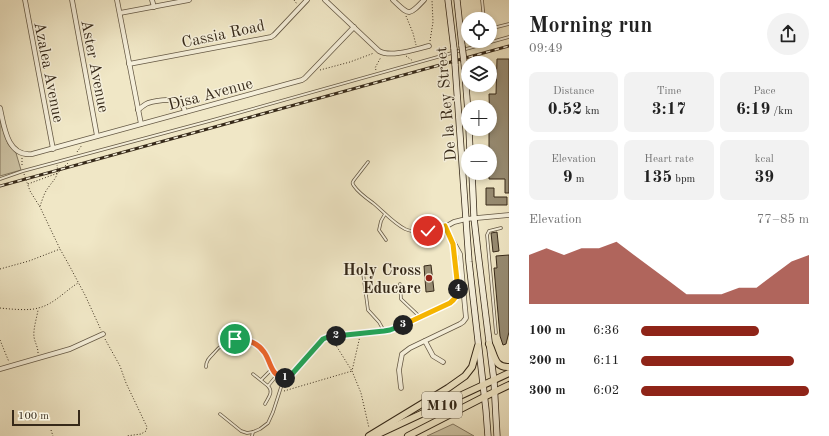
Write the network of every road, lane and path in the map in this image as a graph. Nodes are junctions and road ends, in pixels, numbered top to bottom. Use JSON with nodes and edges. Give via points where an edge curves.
{"nodes":[{"id":1,"x":24,"y":0,"type":"edge"},
{"id":2,"x":72,"y":0,"type":"edge"},
{"id":3,"x":117,"y":0,"type":"edge"},
{"id":4,"x":152,"y":0,"type":"edge"},
{"id":5,"x":186,"y":0,"type":"edge"},
{"id":6,"x":294,"y":0,"type":"edge"},
{"id":7,"x":307,"y":0,"type":"edge"},
{"id":8,"x":326,"y":0,"type":"edge"},
{"id":9,"x":393,"y":0,"type":"edge"},
{"id":10,"x":424,"y":0,"type":"edge"},
{"id":11,"x":432,"y":0,"type":"edge"},
{"id":12,"x":448,"y":0,"type":"edge"},
{"id":13,"x":457,"y":0,"type":"edge"},
{"id":14,"x":482,"y":0,"type":"edge"},
{"id":15,"x":154,"y":6,"type":"junction"},
{"id":16,"x":300,"y":7,"type":"junction"},
{"id":17,"x":405,"y":11,"type":"junction"},
{"id":18,"x":483,"y":12,"type":"edge"},
{"id":19,"x":120,"y":13,"type":"junction"},
{"id":20,"x":509,"y":24,"type":"edge"},
{"id":21,"x":354,"y":27,"type":"junction"},
{"id":22,"x":497,"y":27,"type":"edge"},
{"id":23,"x":509,"y":37,"type":"edge"},
{"id":24,"x":429,"y":46,"type":"joint"},
{"id":25,"x":416,"y":49,"type":"junction"},
{"id":26,"x":381,"y":52,"type":"junction"},
{"id":27,"x":400,"y":52,"type":"junction"},
{"id":28,"x":416,"y":63,"type":"junction"},
{"id":29,"x":129,"y":64,"type":"junction"},
{"id":30,"x":318,"y":70,"type":"dead end"},
{"id":31,"x":377,"y":74,"type":"junction"},
{"id":32,"x":467,"y":100,"type":"edge"},
{"id":33,"x":0,"y":108,"type":"edge"},
{"id":34,"x":138,"y":110,"type":"junction"},
{"id":35,"x":185,"y":112,"type":"junction"},
{"id":36,"x":141,"y":124,"type":"junction"},
{"id":37,"x":97,"y":136,"type":"junction"},
{"id":38,"x":53,"y":149,"type":"junction"},
{"id":39,"x":24,"y":154,"type":"junction"},
{"id":40,"x":56,"y":162,"type":"junction"},
{"id":41,"x":368,"y":162,"type":"dead end"},
{"id":42,"x":23,"y":171,"type":"junction"},
{"id":43,"x":58,"y":173,"type":"junction"},
{"id":44,"x":0,"y":179,"type":"edge"},
{"id":45,"x":472,"y":180,"type":"edge"},
{"id":46,"x":27,"y":184,"type":"junction"},
{"id":47,"x":40,"y":207,"type":"junction"},
{"id":48,"x":385,"y":214,"type":"junction"},
{"id":49,"x":509,"y":215,"type":"edge"},
{"id":50,"x":474,"y":218,"type":"junction"},
{"id":51,"x":466,"y":219,"type":"junction"},
{"id":52,"x":445,"y":226,"type":"junction"},
{"id":53,"x":501,"y":228,"type":"dead end"},
{"id":54,"x":386,"y":240,"type":"dead end"},
{"id":55,"x":453,"y":244,"type":"junction"},
{"id":56,"x":60,"y":249,"type":"junction"},
{"id":57,"x":0,"y":269,"type":"edge"},
{"id":58,"x":364,"y":273,"type":"dead end"},
{"id":59,"x":78,"y":282,"type":"junction"},
{"id":60,"x":400,"y":284,"type":"dead end"},
{"id":61,"x":0,"y":308,"type":"edge"},
{"id":62,"x":38,"y":308,"type":"junction"},
{"id":63,"x":420,"y":317,"type":"junction"},
{"id":64,"x":384,"y":331,"type":"junction"},
{"id":65,"x":496,"y":333,"type":"dead end"},
{"id":66,"x":103,"y":334,"type":"junction"},
{"id":67,"x":361,"y":334,"type":"junction"},
{"id":68,"x":330,"y":336,"type":"junction"},
{"id":69,"x":0,"y":340,"type":"edge"},
{"id":70,"x":425,"y":341,"type":"junction"},
{"id":71,"x":489,"y":344,"type":"junction"},
{"id":72,"x":478,"y":346,"type":"junction"},
{"id":73,"x":36,"y":358,"type":"junction"},
{"id":74,"x":443,"y":362,"type":"dead end"},
{"id":75,"x":10,"y":365,"type":"junction"},
{"id":76,"x":206,"y":367,"type":"dead end"},
{"id":77,"x":509,"y":367,"type":"edge"},
{"id":78,"x":0,"y":369,"type":"edge"},
{"id":79,"x":272,"y":369,"type":"junction"},
{"id":80,"x":352,"y":371,"type":"junction"},
{"id":81,"x":509,"y":373,"type":"edge"},
{"id":82,"x":253,"y":374,"type":"dead end"},
{"id":83,"x":277,"y":375,"type":"junction"},
{"id":84,"x":284,"y":378,"type":"junction"},
{"id":85,"x":261,"y":380,"type":"junction"},
{"id":86,"x":494,"y":380,"type":"junction"},
{"id":87,"x":509,"y":385,"type":"edge"},
{"id":88,"x":268,"y":386,"type":"junction"},
{"id":89,"x":483,"y":386,"type":"junction"},
{"id":90,"x":401,"y":388,"type":"dead end"},
{"id":91,"x":280,"y":392,"type":"junction"},
{"id":92,"x":495,"y":392,"type":"junction"},
{"id":93,"x":484,"y":397,"type":"junction"},
{"id":94,"x":265,"y":404,"type":"dead end"},
{"id":95,"x":220,"y":414,"type":"dead end"},
{"id":96,"x":369,"y":428,"type":"dead end"},
{"id":97,"x":52,"y":430,"type":"dead end"},
{"id":98,"x":253,"y":432,"type":"junction"},
{"id":99,"x":53,"y":436,"type":"edge"},
{"id":100,"x":126,"y":436,"type":"edge"},
{"id":101,"x":252,"y":436,"type":"edge"},
{"id":102,"x":369,"y":436,"type":"edge"},
{"id":103,"x":374,"y":436,"type":"edge"},
{"id":104,"x":408,"y":436,"type":"edge"},
{"id":105,"x":488,"y":436,"type":"edge"},
{"id":106,"x":497,"y":436,"type":"edge"}],
"edges":[{"from":1,"to":38,"type":"street","name":"Azalea Avenue"},
{"from":2,"to":37,"type":"street","name":"Aster Avenue"},
{"from":3,"to":19,"type":"street"},
{"from":4,"to":15,"type":"street"},
{"from":5,"to":15,"type":"street"},
{"from":6,"to":16,"type":"path"},
{"from":7,"to":16,"type":"street","name":"Cassia Road"},
{"from":8,"to":21,"type":"street"},
{"from":9,"to":17,"type":"street"},
{"from":10,"to":17,"type":"street","via":[[414,11]]},
{"from":11,"to":24,"type":"path","via":[[433,22]]},
{"from":12,"to":51,"type":"main road","name":"De la Rey Street","bridge":true},
{"from":13,"to":32,"type":"main road","name":"De la Rey Street","bridge":true},
{"from":14,"to":18,"type":"lane"},
{"from":15,"to":19,"type":"street"},
{"from":16,"to":29,"type":"street","name":"Cassia Road","via":[[271,37]]},
{"from":17,"to":25,"type":"path"},
{"from":19,"to":29,"type":"street"},
{"from":20,"to":22,"type":"lane"},
{"from":21,"to":26,"type":"street"},
{"from":21,"to":35,"type":"street","name":"Disa Avenue","via":[[302,80]]},
{"from":23,"to":28,"type":"lane"},
{"from":24,"to":25,"type":"street"},
{"from":25,"to":27,"type":"street"},
{"from":26,"to":27,"type":"street"},
{"from":26,"to":30,"type":"path"},
{"from":26,"to":31,"type":"path","via":[[375,68]]},
{"from":27,"to":28,"type":"path"},
{"from":28,"to":31,"type":"lane"},
{"from":29,"to":34,"type":"street"},
{"from":31,"to":40,"type":"lane"},
{"from":33,"to":39,"type":"street","via":[[11,144]]},
{"from":34,"to":35,"type":"street","via":[[146,104],[172,99],[183,104]]},
{"from":34,"to":36,"type":"street"},
{"from":35,"to":36,"type":"street","name":"Disa Avenue"},
{"from":36,"to":37,"type":"street","name":"Disa Avenue"},
{"from":37,"to":38,"type":"street","name":"Disa Avenue"},
{"from":38,"to":39,"type":"street","name":"Disa Avenue"},
{"from":39,"to":42,"type":"path","via":[[21,160]]},
{"from":40,"to":42,"type":"lane"},
{"from":40,"to":43,"type":"path"},
{"from":41,"to":48,"type":"lane","via":[[353,183]]},
{"from":42,"to":44,"type":"lane"},
{"from":42,"to":46,"type":"path"},
{"from":43,"to":46,"type":"path"},
{"from":43,"to":47,"type":"path","via":[[47,189]]},
{"from":45,"to":50,"type":"main road","name":"De la Rey Street"},
{"from":46,"to":47,"type":"path"},
{"from":47,"to":56,"type":"path"},
{"from":48,"to":52,"type":"lane","via":[[405,229],[412,231],[428,231]]},
{"from":48,"to":54,"type":"lane","via":[[379,230]]},
{"from":49,"to":50,"type":"street"},
{"from":50,"to":51,"type":"street"},
{"from":50,"to":71,"type":"main road","name":"De la Rey Street"},
{"from":51,"to":52,"type":"street"},
{"from":51,"to":72,"type":"main road","name":"De la Rey Street"},
{"from":52,"to":55,"type":"street"},
{"from":53,"to":65,"type":"lane","via":[[489,231],[488,235]]},
{"from":55,"to":63,"type":"lane","via":[[458,288],[456,297],[450,303]]},
{"from":55,"to":70,"type":"street","via":[[460,254],[466,318],[460,324]]},
{"from":56,"to":57,"type":"path"},
{"from":56,"to":59,"type":"path"},
{"from":58,"to":64,"type":"lane","via":[[368,310]]},
{"from":59,"to":62,"type":"path","via":[[55,300]]},
{"from":59,"to":66,"type":"path"},
{"from":60,"to":63,"type":"lane","via":[[402,299]]},
{"from":61,"to":62,"type":"path"},
{"from":62,"to":73,"type":"path","via":[[34,332],[38,351]]},
{"from":63,"to":64,"type":"lane","via":[[403,326]]},
{"from":64,"to":67,"type":"lane"},
{"from":66,"to":73,"type":"street","via":[[73,348]]},
{"from":66,"to":100,"type":"path","via":[[147,427],[144,433]]},
{"from":67,"to":68,"type":"lane"},
{"from":67,"to":80,"type":"path"},
{"from":68,"to":80,"type":"path"},
{"from":68,"to":84,"type":"lane","via":[[323,339],[289,377]]},
{"from":69,"to":75,"type":"path"},
{"from":70,"to":74,"type":"street","via":[[433,356]]},
{"from":70,"to":90,"type":"street","via":[[402,354],[399,370]]},
{"from":71,"to":77,"type":"main road","via":[[498,364]]},
{"from":71,"to":86,"type":"main road","name":"De la Rey Street"},
{"from":72,"to":89,"type":"main road","name":"De la Rey Street"},
{"from":72,"to":102,"type":"main road","via":[[472,367],[465,376]]},
{"from":73,"to":75,"type":"street"},
{"from":75,"to":78,"type":"street"},
{"from":76,"to":79,"type":"lane","via":[[206,362],[220,346],[240,339],[261,348]]},
{"from":79,"to":83,"type":"lane"},
{"from":79,"to":85,"type":"lane"},
{"from":80,"to":91,"type":"path"},
{"from":80,"to":96,"type":"path","via":[[361,393]]},
{"from":81,"to":86,"type":"main road","number":"M10"},
{"from":82,"to":85,"type":"lane"},
{"from":83,"to":84,"type":"lane"},
{"from":83,"to":88,"type":"lane"},
{"from":84,"to":91,"type":"lane"},
{"from":85,"to":88,"type":"lane"},
{"from":86,"to":89,"type":"main road","number":"M10"},
{"from":86,"to":92,"type":"main road","name":"De la Rey Street"},
{"from":87,"to":92,"type":"main road","number":"M10"},
{"from":88,"to":94,"type":"lane","via":[[271,392]]},
{"from":89,"to":93,"type":"main road","name":"De la Rey Street"},
{"from":89,"to":103,"type":"main road","number":"M10"},
{"from":91,"to":98,"type":"lane","via":[[270,420]]},
{"from":92,"to":93,"type":"main road","number":"M10"},
{"from":92,"to":106,"type":"main road","name":"De la Rey Street"},
{"from":93,"to":104,"type":"main road","number":"M10"},
{"from":93,"to":105,"type":"main road","name":"De la Rey Street"},
{"from":95,"to":98,"type":"lane","via":[[243,432]]},
{"from":97,"to":99,"type":"path"},
{"from":98,"to":101,"type":"lane"}]}
